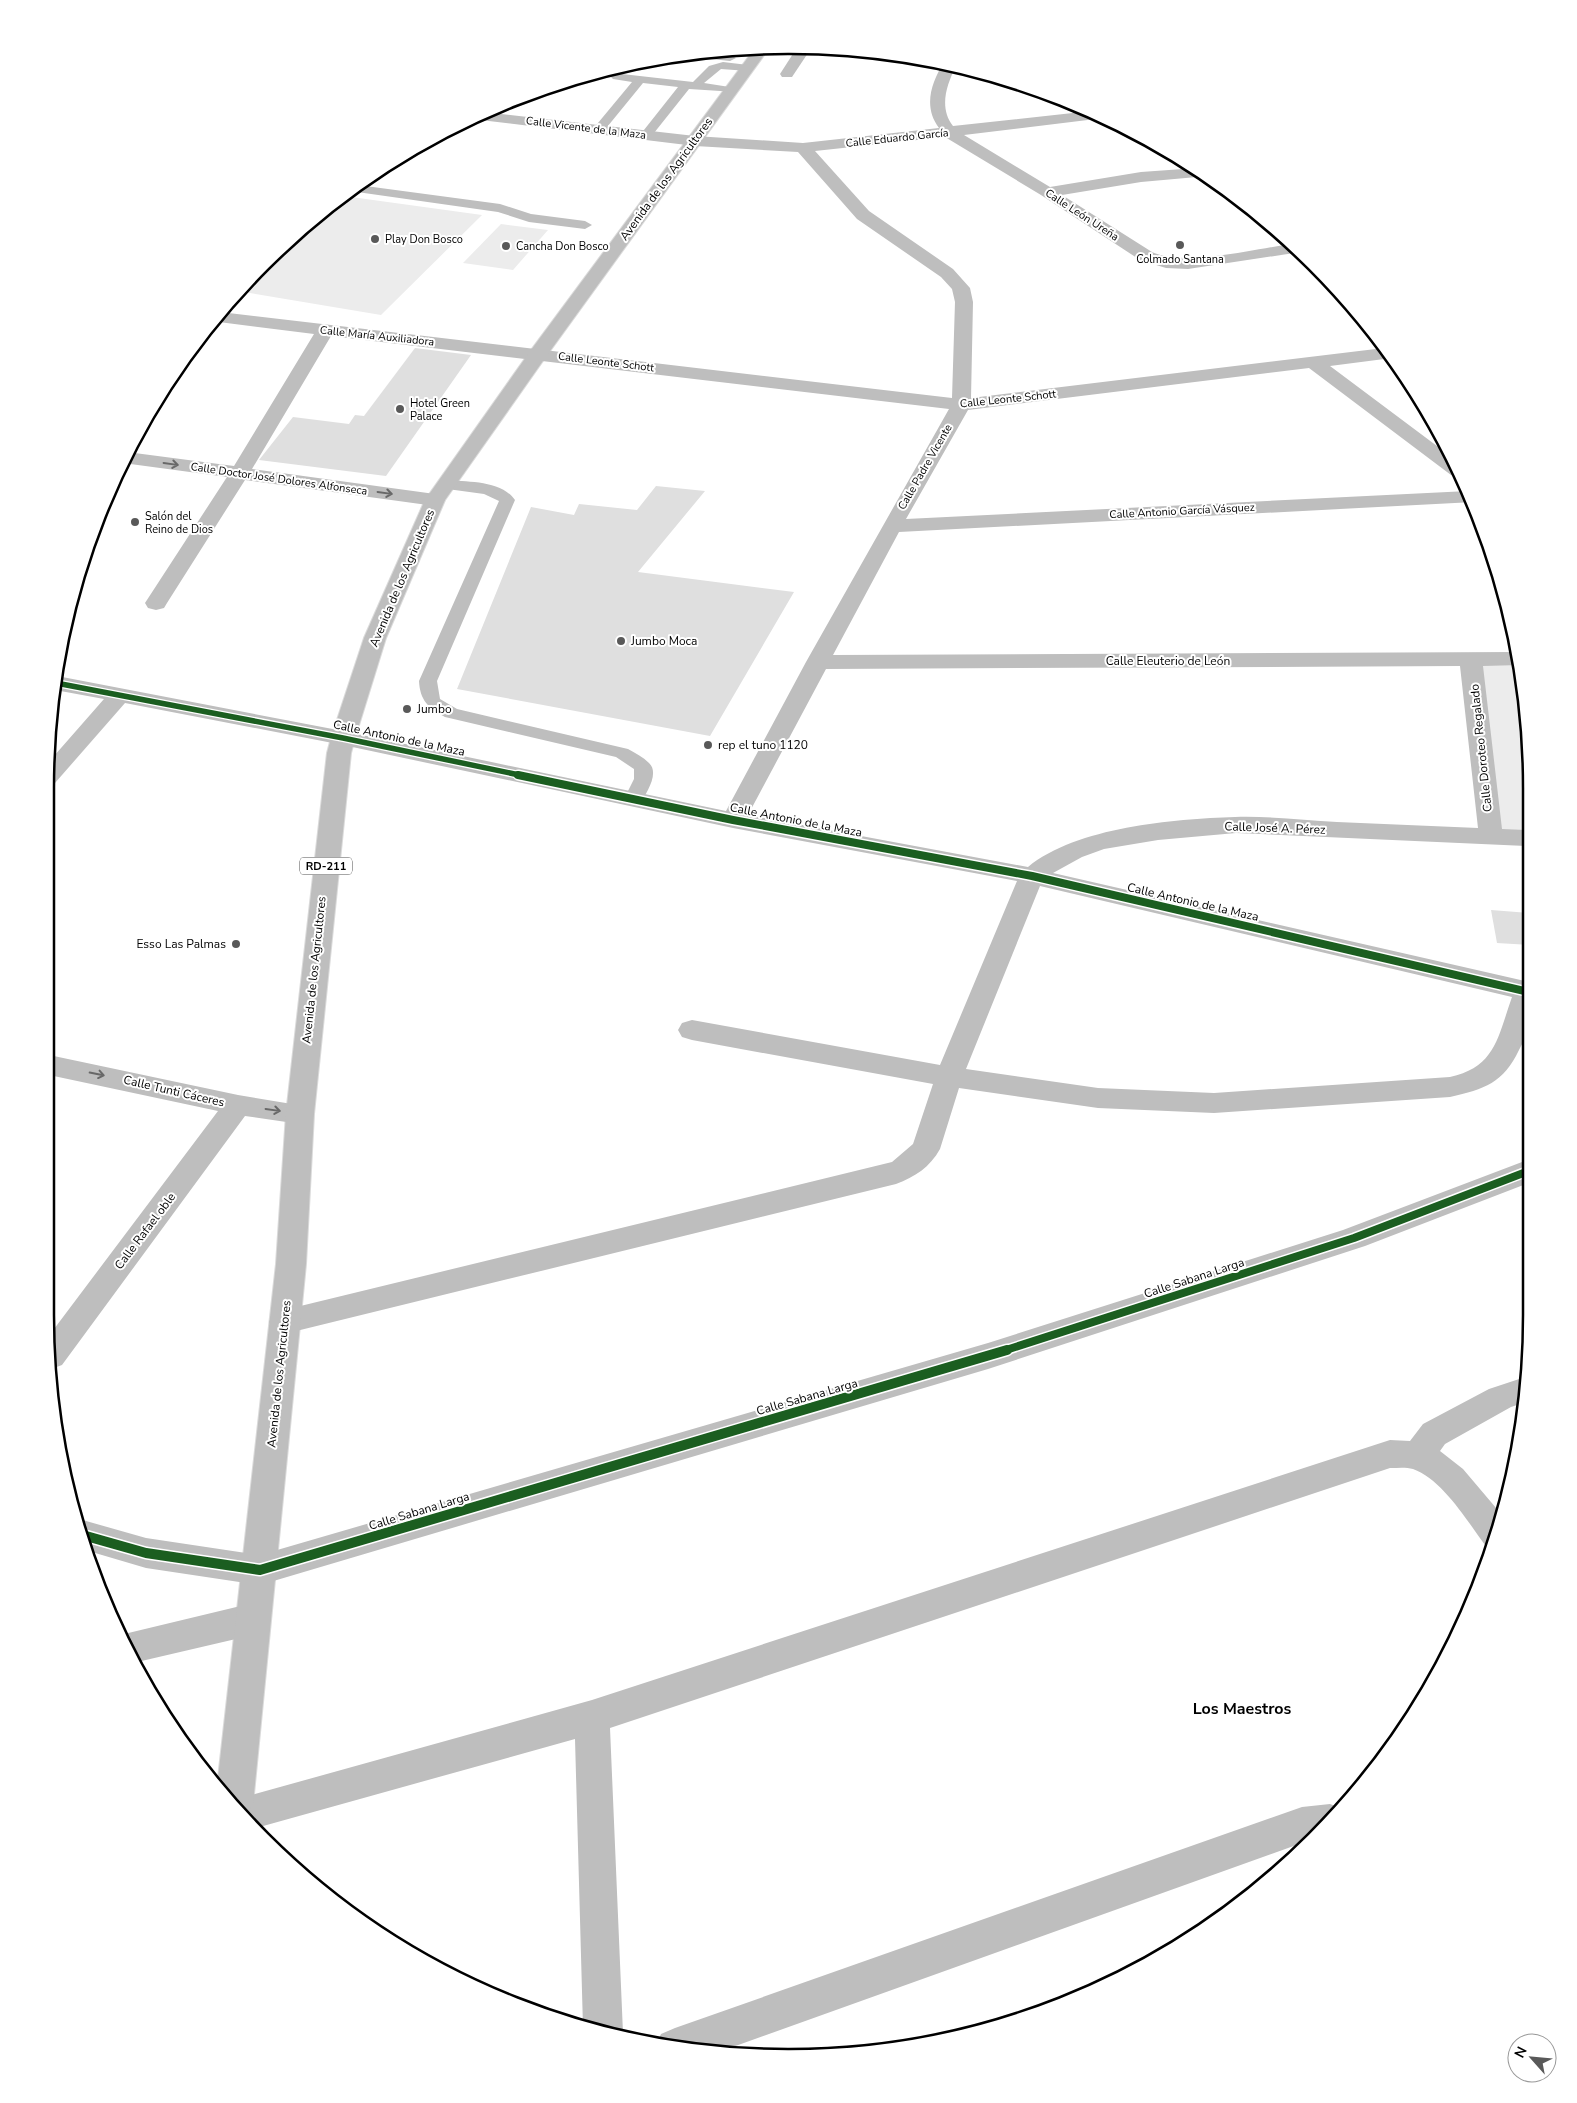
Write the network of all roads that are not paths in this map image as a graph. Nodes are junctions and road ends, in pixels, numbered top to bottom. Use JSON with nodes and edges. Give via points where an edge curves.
{"nodes":[{"id":1,"x":800,"y":54,"type":"edge"},
{"id":2,"x":725,"y":57,"type":"edge"},
{"id":3,"x":755,"y":59,"type":"edge"},
{"id":4,"x":946,"y":71,"type":"edge"},
{"id":5,"x":787,"y":74,"type":"dead end"},
{"id":6,"x":615,"y":75,"type":"edge"},
{"id":7,"x":640,"y":80,"type":"junction"},
{"id":8,"x":691,"y":86,"type":"junction"},
{"id":9,"x":732,"y":90,"type":"junction"},
{"id":10,"x":1074,"y":112,"type":"edge"},
{"id":11,"x":491,"y":117,"type":"edge"},
{"id":12,"x":599,"y":130,"type":"junction"},
{"id":13,"x":950,"y":132,"type":"junction"},
{"id":14,"x":646,"y":135,"type":"junction"},
{"id":15,"x":695,"y":141,"type":"junction"},
{"id":16,"x":803,"y":148,"type":"junction"},
{"id":17,"x":1189,"y":173,"type":"edge"},
{"id":18,"x":364,"y":189,"type":"edge"},
{"id":19,"x":1047,"y":192,"type":"junction"},
{"id":20,"x":585,"y":225,"type":"dead end"},
{"id":21,"x":1287,"y":249,"type":"edge"},
{"id":22,"x":225,"y":317,"type":"edge"},
{"id":23,"x":326,"y":330,"type":"junction"},
{"id":24,"x":538,"y":354,"type":"junction"},
{"id":25,"x":1380,"y":354,"type":"edge"},
{"id":26,"x":1314,"y":363,"type":"junction"},
{"id":27,"x":961,"y":406,"type":"junction"},
{"id":28,"x":133,"y":458,"type":"edge"},
{"id":29,"x":1446,"y":462,"type":"edge"},
{"id":30,"x":239,"y":474,"type":"junction"},
{"id":31,"x":441,"y":492,"type":"junction"},
{"id":32,"x":1462,"y":496,"type":"edge"},
{"id":33,"x":892,"y":526,"type":"junction"},
{"id":34,"x":156,"y":603,"type":"dead end"},
{"id":35,"x":1511,"y":659,"type":"edge"},
{"id":36,"x":1471,"y":660,"type":"junction"},
{"id":37,"x":817,"y":662,"type":"junction"},
{"id":38,"x":61,"y":685,"type":"edge"},
{"id":39,"x":120,"y":696,"type":"junction"},
{"id":40,"x":343,"y":738,"type":"junction"},
{"id":41,"x":54,"y":770,"type":"edge"},
{"id":42,"x":633,"y":799,"type":"junction"},
{"id":43,"x":733,"y":820,"type":"junction"},
{"id":44,"x":1491,"y":837,"type":"junction"},
{"id":45,"x":1523,"y":838,"type":"edge"},
{"id":46,"x":1032,"y":876,"type":"junction"},
{"id":47,"x":1523,"y":991,"type":"edge"},
{"id":48,"x":1523,"y":1005,"type":"edge"},
{"id":49,"x":692,"y":1030,"type":"dead end"},
{"id":50,"x":54,"y":1066,"type":"edge"},
{"id":51,"x":949,"y":1077,"type":"junction"},
{"id":52,"x":238,"y":1105,"type":"junction"},
{"id":53,"x":300,"y":1114,"type":"junction"},
{"id":54,"x":1523,"y":1173,"type":"edge"},
{"id":55,"x":284,"y":1322,"type":"junction"},
{"id":56,"x":55,"y":1351,"type":"edge"},
{"id":57,"x":1519,"y":1392,"type":"edge"},
{"id":58,"x":1417,"y":1456,"type":"junction"},
{"id":59,"x":1491,"y":1528,"type":"edge"},
{"id":60,"x":89,"y":1537,"type":"edge"},
{"id":61,"x":260,"y":1570,"type":"junction"},
{"id":62,"x":253,"y":1619,"type":"junction"},
{"id":63,"x":134,"y":1647,"type":"edge"},
{"id":64,"x":592,"y":1717,"type":"junction"},
{"id":65,"x":235,"y":1797,"type":"edge"},
{"id":66,"x":248,"y":1812,"type":"edge"},
{"id":67,"x":1318,"y":1824,"type":"edge"},
{"id":68,"x":603,"y":2025,"type":"edge"},
{"id":69,"x":690,"y":2042,"type":"edge"}],
"edges":[{"from":1,"to":5,"type":"street"},
{"from":2,"to":3,"type":"lane"},
{"from":3,"to":8,"type":"lane","via":[[710,68]]},
{"from":3,"to":9,"type":"street","name":"Avenida de los Agricultores","number":"RD-211"},
{"from":4,"to":13,"type":"street","via":[[938,99],[939,117]]},
{"from":6,"to":7,"type":"lane"},
{"from":7,"to":8,"type":"lane"},
{"from":7,"to":12,"type":"lane"},
{"from":8,"to":9,"type":"lane"},
{"from":8,"to":14,"type":"lane"},
{"from":9,"to":15,"type":"street","name":"Avenida de los Agricultores","number":"RD-211"},
{"from":10,"to":13,"type":"street","name":"Calle Eduardo García"},
{"from":11,"to":12,"type":"street","name":"Calle Vicente de la Maza"},
{"from":12,"to":14,"type":"street","name":"Calle Vicente de la Maza"},
{"from":13,"to":16,"type":"street","name":"Calle Eduardo García"},
{"from":13,"to":19,"type":"street","name":"Calle León Ureña"},
{"from":14,"to":15,"type":"street","name":"Calle Vicente de la Maza"},
{"from":15,"to":16,"type":"street","name":"Calle Eduardo García"},
{"from":15,"to":24,"type":"street","name":"Avenida de los Agricultores","number":"RD-211"},
{"from":16,"to":27,"type":"street","name":"Calle Padre Vicente","via":[[863,215],[947,273],[961,288],[964,302]]},
{"from":17,"to":19,"type":"street","via":[[1141,177]]},
{"from":18,"to":20,"type":"lane","via":[[500,208],[529,218]]},
{"from":19,"to":21,"type":"street","name":"Calle León Ureña","via":[[1157,262],[1188,264]]},
{"from":22,"to":23,"type":"street","name":"Calle María Auxiliadora"},
{"from":23,"to":24,"type":"street","name":"Calle María Auxiliadora"},
{"from":23,"to":30,"type":"street"},
{"from":24,"to":27,"type":"street","name":"Calle Leonte Schott"},
{"from":24,"to":31,"type":"street","name":"Avenida de los Agricultores","number":"RD-211"},
{"from":25,"to":26,"type":"street","name":"Calle Leonte Schott"},
{"from":26,"to":27,"type":"street","name":"Calle Leonte Schott"},
{"from":26,"to":29,"type":"street"},
{"from":27,"to":33,"type":"street","name":"Calle Padre Vicente"},
{"from":28,"to":30,"type":"street","name":"Calle Doctor José Dolores Alfonseca","one_way":true},
{"from":30,"to":31,"type":"street","name":"Calle Doctor José Dolores Alfonseca","one_way":true},
{"from":30,"to":34,"type":"street"},
{"from":31,"to":40,"type":"street","name":"Avenida de los Agricultores","number":"RD-211","via":[[376,638]]},
{"from":31,"to":42,"type":"lane","via":[[490,491],[502,494],[507,500],[428,681],[428,694],[435,706],[450,713],[622,753],[643,767],[643,779]]},
{"from":32,"to":33,"type":"street","name":"Calle Antonio García Vásquez"},
{"from":33,"to":37,"type":"street","name":"Calle Padre Vicente"},
{"from":35,"to":36,"type":"street","name":"Calle Eleuterio de León"},
{"from":36,"to":37,"type":"street","name":"Calle Eleuterio de León"},
{"from":36,"to":44,"type":"street","name":"Calle Doroteo Regalado"},
{"from":37,"to":43,"type":"street","name":"Calle Padre Vicente"},
{"from":38,"to":39,"type":"street","name":"Calle Antonio de la Maza"},
{"from":39,"to":40,"type":"street","name":"Calle Antonio de la Maza"},
{"from":39,"to":41,"type":"street"},
{"from":40,"to":42,"type":"street","name":"Calle Antonio de la Maza"},
{"from":40,"to":53,"type":"street","name":"Avenida de los Agricultores","number":"RD-211","via":[[338,753]]},
{"from":42,"to":43,"type":"street","name":"Calle Antonio de la Maza"},
{"from":43,"to":46,"type":"street","name":"Calle Antonio de la Maza"},
{"from":44,"to":45,"type":"street","name":"Calle José A. Pérez"},
{"from":44,"to":46,"type":"street","name":"Calle José A. Pérez","via":[[1236,826],[1189,828],[1132,835],[1095,844],[1050,862]]},
{"from":46,"to":47,"type":"street","name":"Calle Antonio de la Maza"},
{"from":46,"to":51,"type":"street"},
{"from":48,"to":51,"type":"street","via":[[1502,1058],[1490,1072],[1450,1087],[1214,1103],[1098,1098]]},
{"from":49,"to":51,"type":"street"},
{"from":50,"to":52,"type":"street","name":"Calle Tunti Cáceres","one_way":true},
{"from":51,"to":55,"type":"street","via":[[926,1149],[902,1170],[886,1176]]},
{"from":52,"to":53,"type":"street","name":"Calle Tunti Cáceres","one_way":true},
{"from":52,"to":56,"type":"street","name":"Calle Rafael oble"},
{"from":53,"to":55,"type":"street","name":"Avenida de los Agricultores","number":"RD-211","via":[[291,1264]]},
{"from":54,"to":61,"type":"street","name":"Calle Sabana Larga","via":[[1354,1238],[988,1356]]},
{"from":55,"to":61,"type":"street","name":"Avenida de los Agricultores","number":"RD-211"},
{"from":57,"to":58,"type":"street","via":[[1500,1398],[1434,1434]]},
{"from":58,"to":59,"type":"street","via":[[1442,1470]]},
{"from":58,"to":64,"type":"street","via":[[1390,1454]]},
{"from":60,"to":61,"type":"street","name":"Calle Sabana Larga","via":[[146,1553]]},
{"from":61,"to":62,"type":"street","name":"Avenida de los Agricultores","number":"RD-211"},
{"from":62,"to":63,"type":"street"},
{"from":62,"to":65,"type":"street","name":"Avenida de los Agricultores","number":"RD-211"},
{"from":64,"to":66,"type":"street"},
{"from":64,"to":68,"type":"street"},
{"from":67,"to":69,"type":"street","via":[[1302,1826]]}]}
